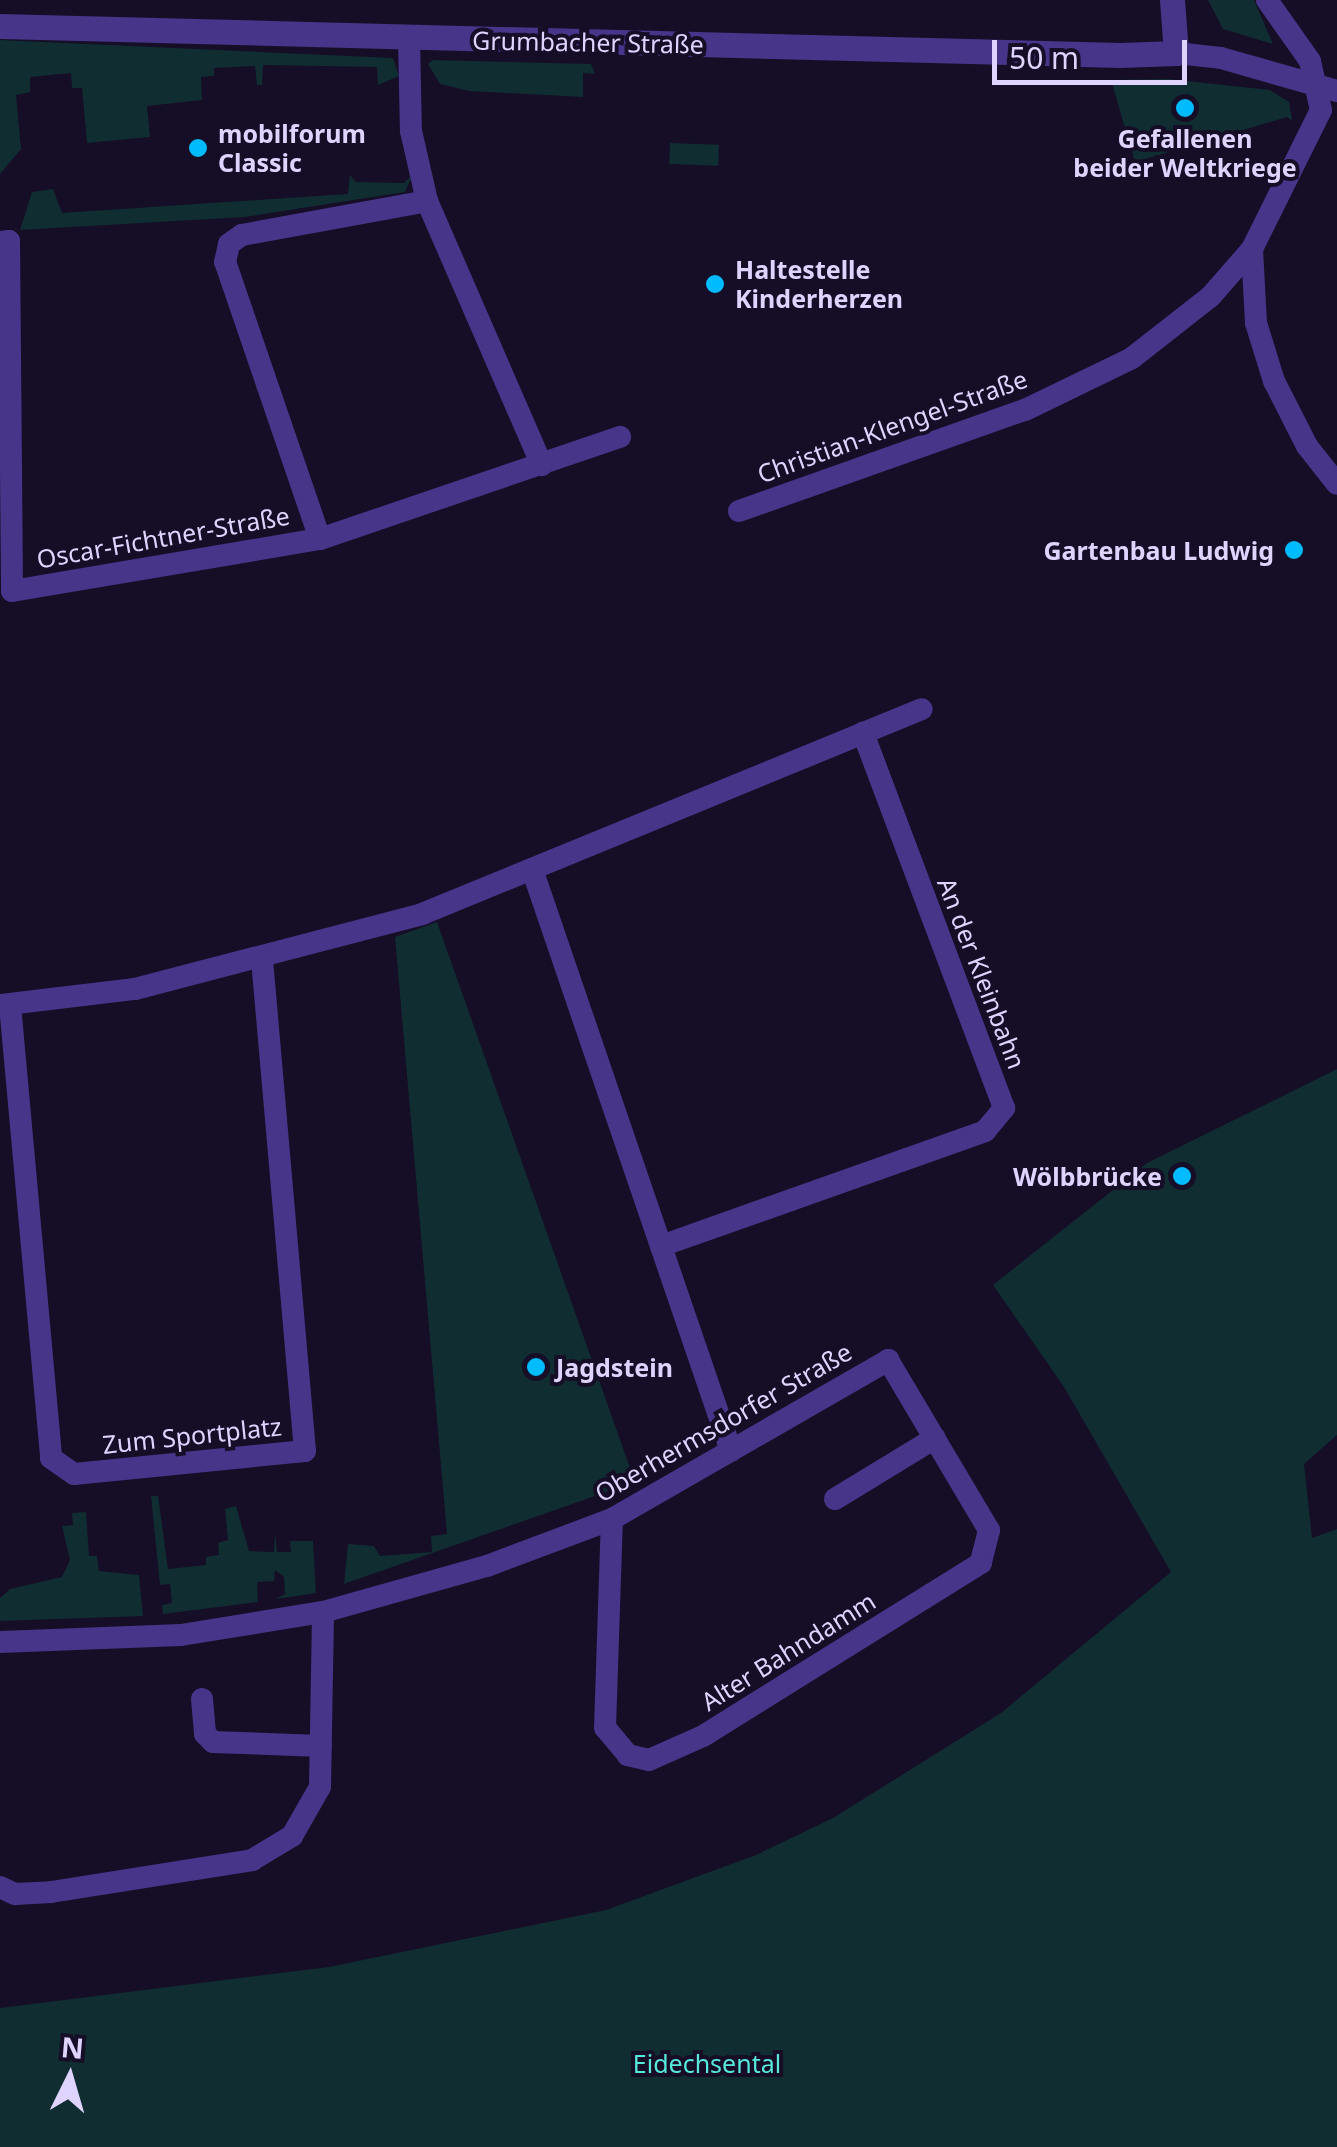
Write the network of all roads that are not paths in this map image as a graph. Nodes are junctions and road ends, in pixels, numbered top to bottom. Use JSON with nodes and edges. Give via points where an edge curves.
{"nodes":[{"id":1,"x":1172,"y":0,"type":"edge"},
{"id":2,"x":1267,"y":0,"type":"edge"},
{"id":3,"x":0,"y":26,"type":"edge"},
{"id":4,"x":409,"y":39,"type":"junction"},
{"id":5,"x":1176,"y":53,"type":"junction"},
{"id":6,"x":1328,"y":87,"type":"edge"},
{"id":7,"x":426,"y":201,"type":"junction"},
{"id":8,"x":0,"y":242,"type":"edge"},
{"id":9,"x":1252,"y":249,"type":"junction"},
{"id":10,"x":620,"y":437,"type":"dead end"},
{"id":11,"x":542,"y":465,"type":"junction"},
{"id":12,"x":1337,"y":484,"type":"edge"},
{"id":13,"x":739,"y":512,"type":"dead end"},
{"id":14,"x":320,"y":538,"type":"junction"},
{"id":15,"x":922,"y":709,"type":"dead end"},
{"id":16,"x":863,"y":733,"type":"junction"},
{"id":17,"x":532,"y":869,"type":"junction"},
{"id":18,"x":262,"y":960,"type":"junction"},
{"id":19,"x":5,"y":1005,"type":"edge"},
{"id":20,"x":662,"y":1246,"type":"junction"},
{"id":21,"x":888,"y":1360,"type":"joint"},
{"id":22,"x":935,"y":1438,"type":"junction"},
{"id":23,"x":730,"y":1451,"type":"junction"},
{"id":24,"x":836,"y":1499,"type":"dead end"},
{"id":25,"x":612,"y":1519,"type":"junction"},
{"id":26,"x":323,"y":1612,"type":"junction"},
{"id":27,"x":0,"y":1642,"type":"edge"},
{"id":28,"x":202,"y":1698,"type":"dead end"},
{"id":29,"x":322,"y":1746,"type":"junction"},
{"id":30,"x":0,"y":1888,"type":"edge"}],
"edges":[{"from":1,"to":5,"type":"street"},
{"from":2,"to":6,"type":"street"},
{"from":3,"to":4,"type":"street","name":"Grumbacher Straße"},
{"from":4,"to":5,"type":"street","name":"Grumbacher Straße"},
{"from":4,"to":7,"type":"street","via":[[411,132]]},
{"from":5,"to":6,"type":"street"},
{"from":6,"to":9,"type":"street","name":"Christian-Klengel-Straße"},
{"from":7,"to":11,"type":"street"},
{"from":7,"to":14,"type":"street","name":"Oscar-Fichtner-Straße","via":[[242,235],[229,244],[230,278]]},
{"from":8,"to":14,"type":"street","name":"Oscar-Fichtner-Straße","via":[[8,242],[12,590]]},
{"from":9,"to":12,"type":"street","name":"Christian-Klengel-Straße","via":[[1256,323],[1274,381],[1307,446]]},
{"from":9,"to":13,"type":"street","name":"Christian-Klengel-Straße","via":[[1212,296],[1132,358],[1025,410]]},
{"from":10,"to":11,"type":"street","name":"Oscar-Fichtner-Straße"},
{"from":11,"to":14,"type":"street","name":"Oscar-Fichtner-Straße"},
{"from":15,"to":16,"type":"street"},
{"from":16,"to":17,"type":"street"},
{"from":16,"to":20,"type":"street","name":"An der Kleinbahn","via":[[1004,1108],[985,1131]]},
{"from":17,"to":18,"type":"street","name":"Zum Sportplatz","via":[[422,914]]},
{"from":17,"to":20,"type":"street"},
{"from":18,"to":19,"type":"street","name":"Zum Sportplatz","via":[[136,989]]},
{"from":18,"to":19,"type":"street","name":"Zum Sportplatz","via":[[305,1451],[74,1474],[52,1458]]},
{"from":20,"to":23,"type":"street"},
{"from":21,"to":22,"type":"street","name":"Alter Bahndamm"},
{"from":21,"to":23,"type":"street","name":"Oberhermsdorfer Straße"},
{"from":22,"to":24,"type":"street"},
{"from":22,"to":25,"type":"street","name":"Alter Bahndamm","via":[[989,1530],[981,1563],[698,1739],[649,1760],[628,1755],[605,1728]]},
{"from":23,"to":25,"type":"street","name":"Oberhermsdorfer Straße"},
{"from":25,"to":26,"type":"street","name":"Oberhermsdorfer Straße","via":[[486,1566]]},
{"from":26,"to":27,"type":"street","name":"Oberhermsdorfer Straße","via":[[181,1635]]},
{"from":26,"to":29,"type":"street"},
{"from":28,"to":29,"type":"street","via":[[205,1734],[214,1742]]},
{"from":29,"to":30,"type":"street","via":[[320,1786],[292,1836],[252,1860],[51,1892]]}]}
